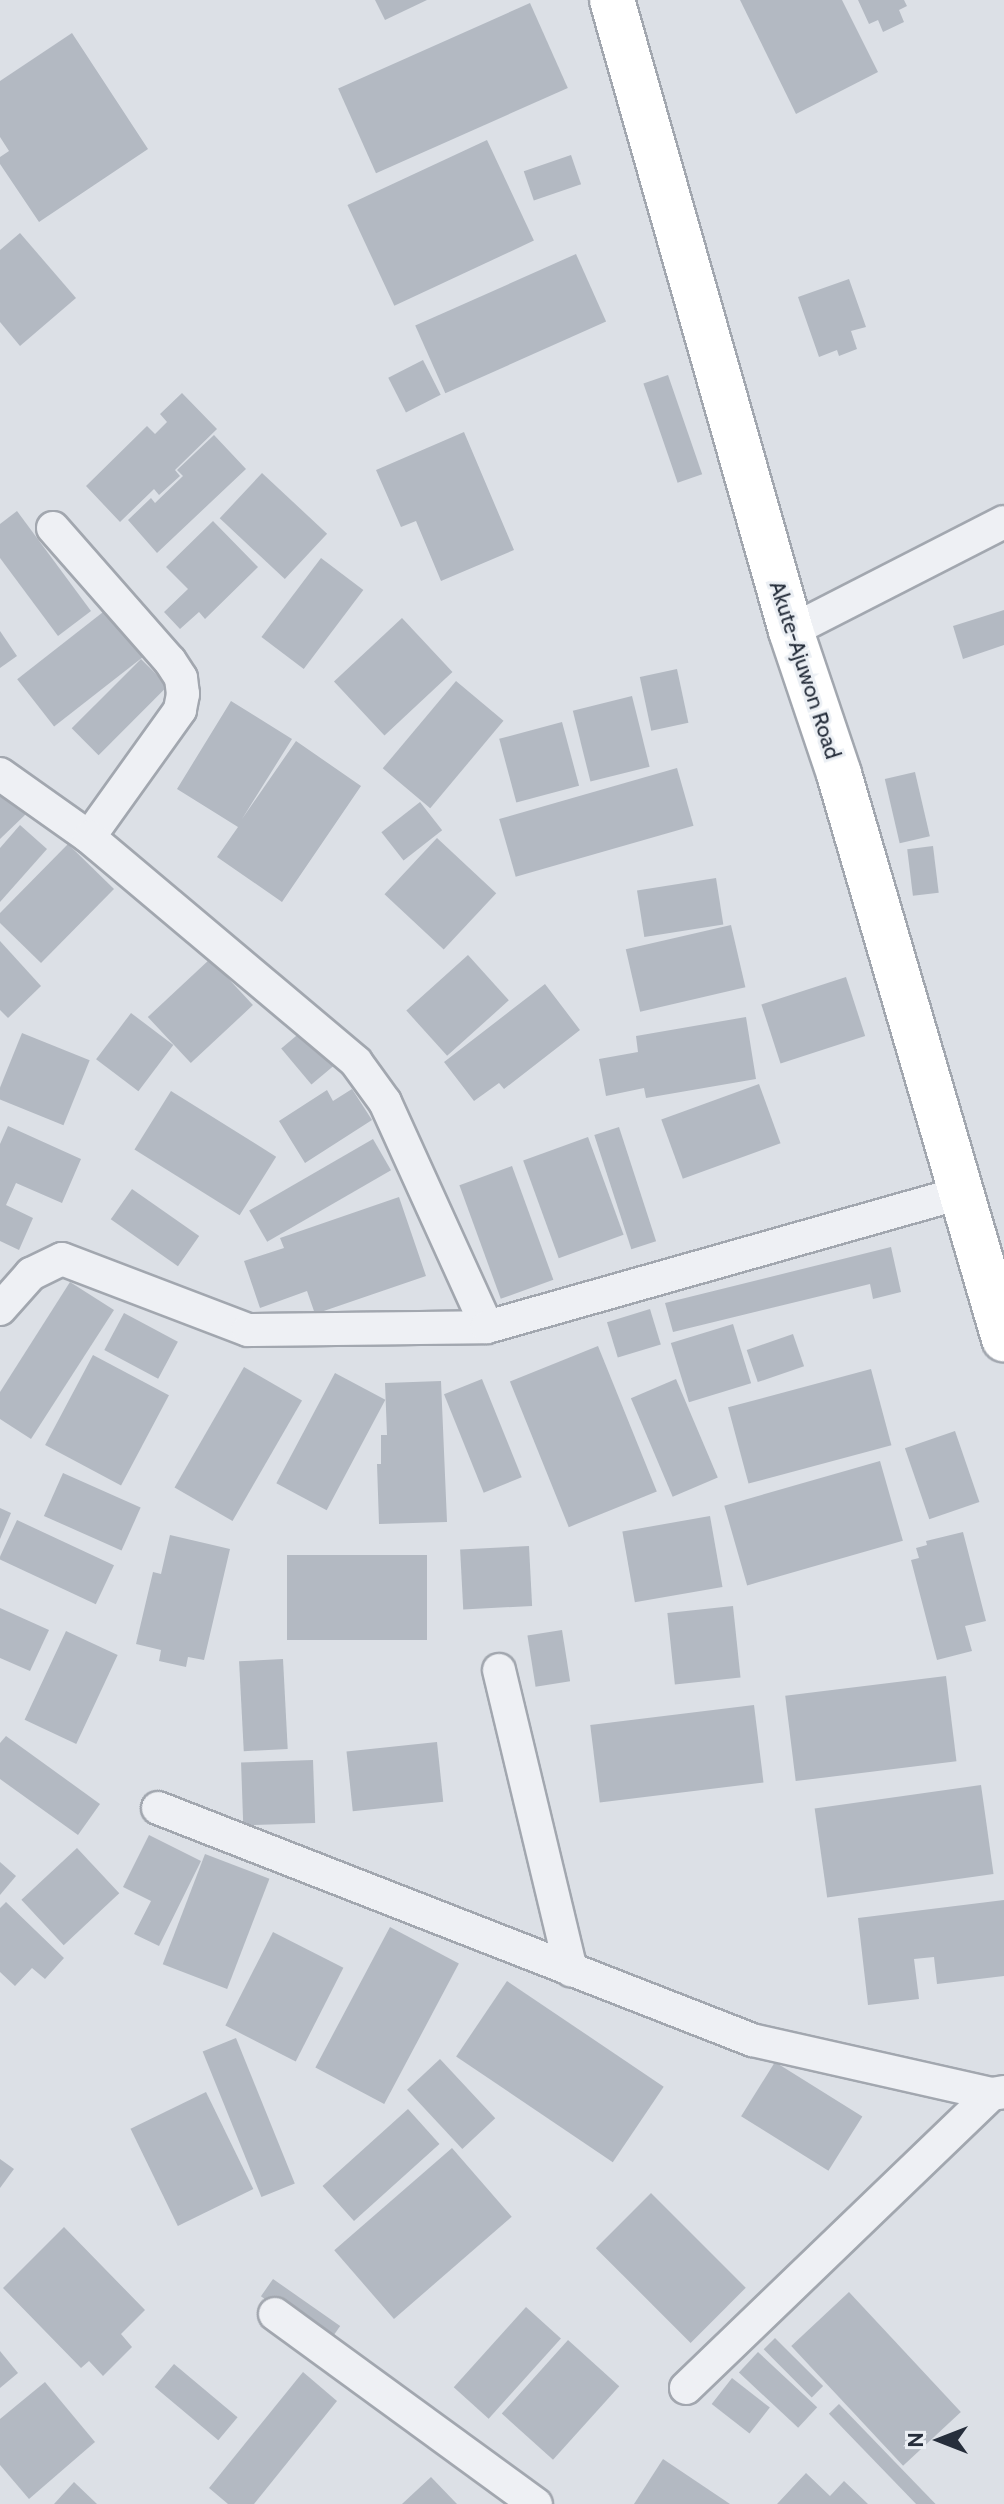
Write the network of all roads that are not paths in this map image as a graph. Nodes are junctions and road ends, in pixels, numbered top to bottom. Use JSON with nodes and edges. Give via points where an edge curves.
{"nodes":[{"id":1,"x":612,"y":0,"type":"edge"},
{"id":2,"x":1004,"y":522,"type":"edge"},
{"id":3,"x":53,"y":528,"type":"dead end"},
{"id":4,"x":791,"y":631,"type":"junction"},
{"id":5,"x":0,"y":774,"type":"edge"},
{"id":6,"x":89,"y":837,"type":"junction"},
{"id":7,"x":962,"y":1193,"type":"junction"},
{"id":8,"x":0,"y":1309,"type":"edge"},
{"id":9,"x":487,"y":1327,"type":"junction"},
{"id":10,"x":1004,"y":1339,"type":"edge"},
{"id":11,"x":499,"y":1670,"type":"dead end"},
{"id":12,"x":158,"y":1808,"type":"dead end"},
{"id":13,"x":571,"y":1971,"type":"junction"},
{"id":14,"x":998,"y":2093,"type":"edge"},
{"id":15,"x":275,"y":2314,"type":"dead end"},
{"id":16,"x":686,"y":2388,"type":"dead end"},
{"id":17,"x":527,"y":2501,"type":"edge"}],
"edges":[{"from":1,"to":4,"type":"main road","name":"Akute-Ajuwon Road"},
{"from":2,"to":4,"type":"street"},
{"from":3,"to":6,"type":"street","via":[[170,661],[181,678],[183,694],[180,710]]},
{"from":4,"to":7,"type":"main road","name":"Akute-Ajuwon Road","via":[[839,774]]},
{"from":5,"to":6,"type":"street"},
{"from":6,"to":9,"type":"street","via":[[356,1062],[385,1102]]},
{"from":7,"to":9,"type":"street"},
{"from":7,"to":10,"type":"main road","name":"Akute-Ajuwon Road"},
{"from":8,"to":9,"type":"street","via":[[31,1274],[62,1259],[248,1330]]},
{"from":11,"to":13,"type":"street"},
{"from":12,"to":13,"type":"street"},
{"from":13,"to":14,"type":"street","via":[[752,2040]]},
{"from":14,"to":16,"type":"street"},
{"from":15,"to":17,"type":"street"}]}
